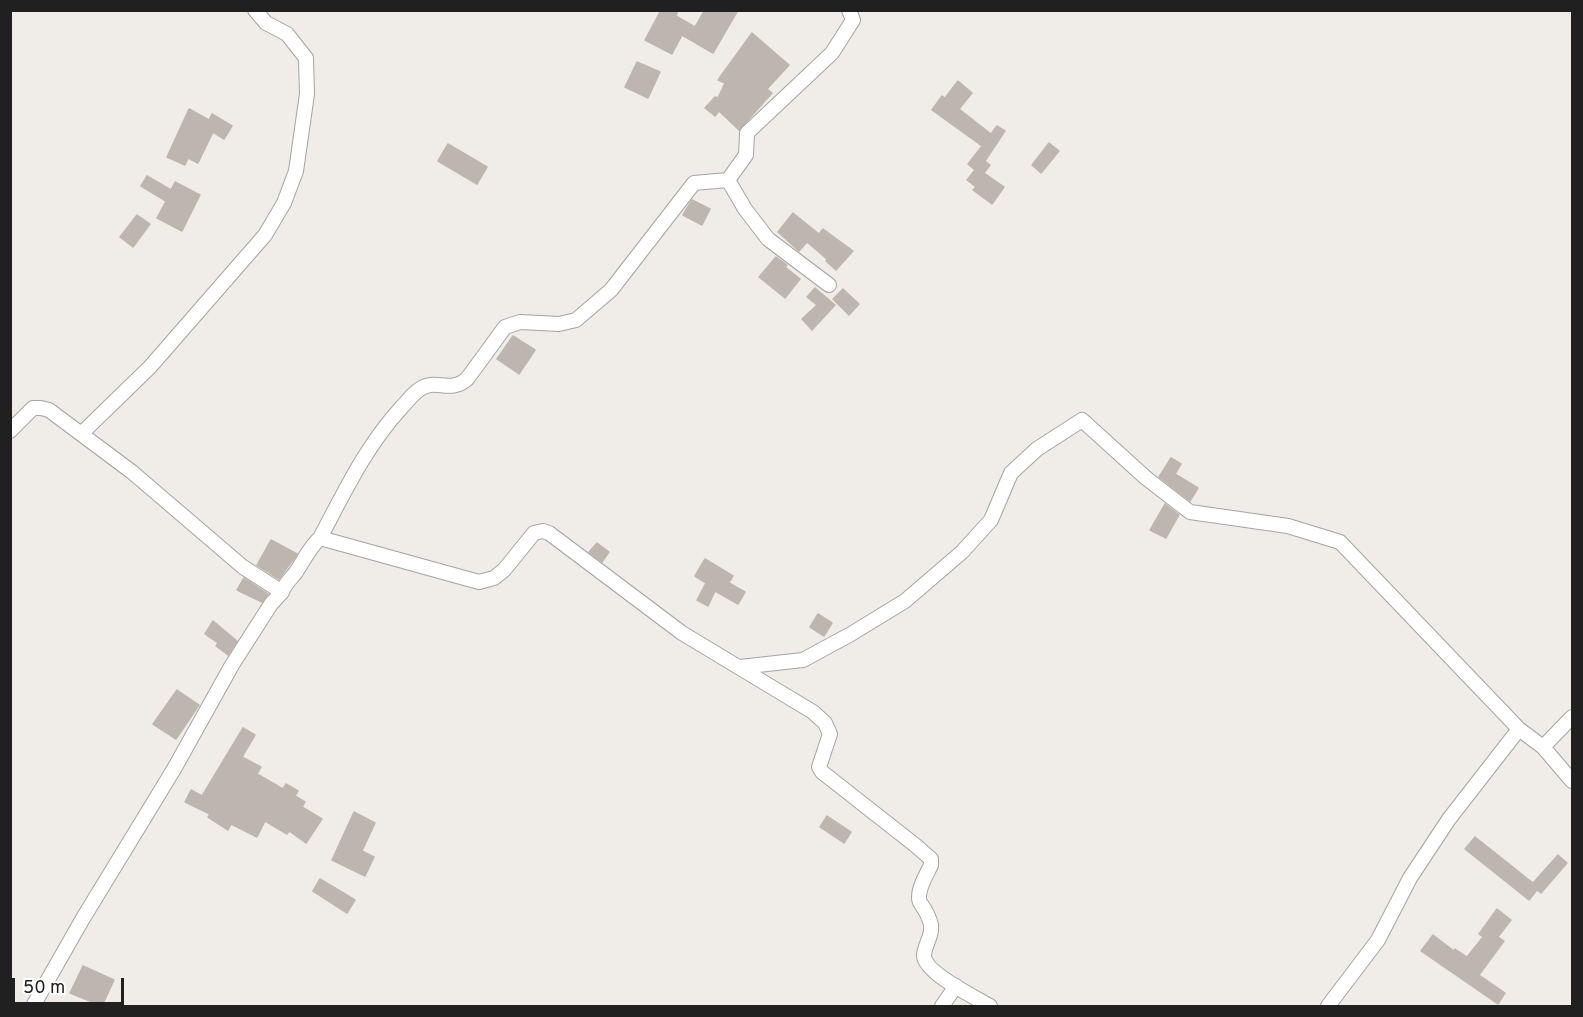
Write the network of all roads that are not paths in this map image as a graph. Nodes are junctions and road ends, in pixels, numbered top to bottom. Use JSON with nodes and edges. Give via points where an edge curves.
{"nodes":[{"id":1,"x":255,"y":10,"type":"edge"},
{"id":2,"x":849,"y":10,"type":"edge"},
{"id":3,"x":728,"y":180,"type":"junction"},
{"id":4,"x":829,"y":285,"type":"dead end"},
{"id":5,"x":10,"y":431,"type":"edge"},
{"id":6,"x":82,"y":433,"type":"junction"},
{"id":7,"x":320,"y":538,"type":"junction"},
{"id":8,"x":282,"y":592,"type":"junction"},
{"id":9,"x":740,"y":667,"type":"junction"},
{"id":10,"x":1572,"y":717,"type":"edge"},
{"id":11,"x":1519,"y":729,"type":"junction"},
{"id":12,"x":1543,"y":747,"type":"junction"},
{"id":13,"x":1572,"y":781,"type":"edge"},
{"id":14,"x":956,"y":986,"type":"junction"},
{"id":15,"x":33,"y":1006,"type":"edge"},
{"id":16,"x":942,"y":1006,"type":"edge"},
{"id":17,"x":990,"y":1006,"type":"edge"},
{"id":18,"x":1328,"y":1006,"type":"edge"}],
"edges":[{"from":1,"to":6,"type":"street","via":[[287,34],[306,58],[307,94],[296,171],[284,203],[265,235],[150,367]]},
{"from":2,"to":3,"type":"street","via":[[853,20],[832,52],[747,133],[746,155]]},
{"from":3,"to":4,"type":"street","via":[[768,239]]},
{"from":3,"to":7,"type":"street","via":[[694,183],[611,290],[576,320],[559,324],[520,322],[506,327],[459,385],[426,385],[417,390],[365,457]]},
{"from":5,"to":6,"type":"street","via":[[33,408],[41,408]]},
{"from":6,"to":8,"type":"street","via":[[243,567]]},
{"from":7,"to":8,"type":"street"},
{"from":7,"to":9,"type":"street","via":[[479,582],[494,578],[534,534],[543,531],[682,633]]},
{"from":8,"to":15,"type":"street","via":[[232,665]]},
{"from":9,"to":11,"type":"street","via":[[803,660],[905,601],[962,552],[991,520],[1011,473],[1037,449],[1082,420],[1190,512],[1288,526],[1340,542]]},
{"from":9,"to":14,"type":"street","via":[[825,723],[830,734],[820,761],[822,772],[931,860],[919,894],[932,928],[925,960]]},
{"from":10,"to":12,"type":"street"},
{"from":11,"to":12,"type":"street"},
{"from":11,"to":18,"type":"street","via":[[1449,819],[1410,878],[1378,940]]},
{"from":12,"to":13,"type":"street"},
{"from":14,"to":16,"type":"street"},
{"from":14,"to":17,"type":"street"}]}
